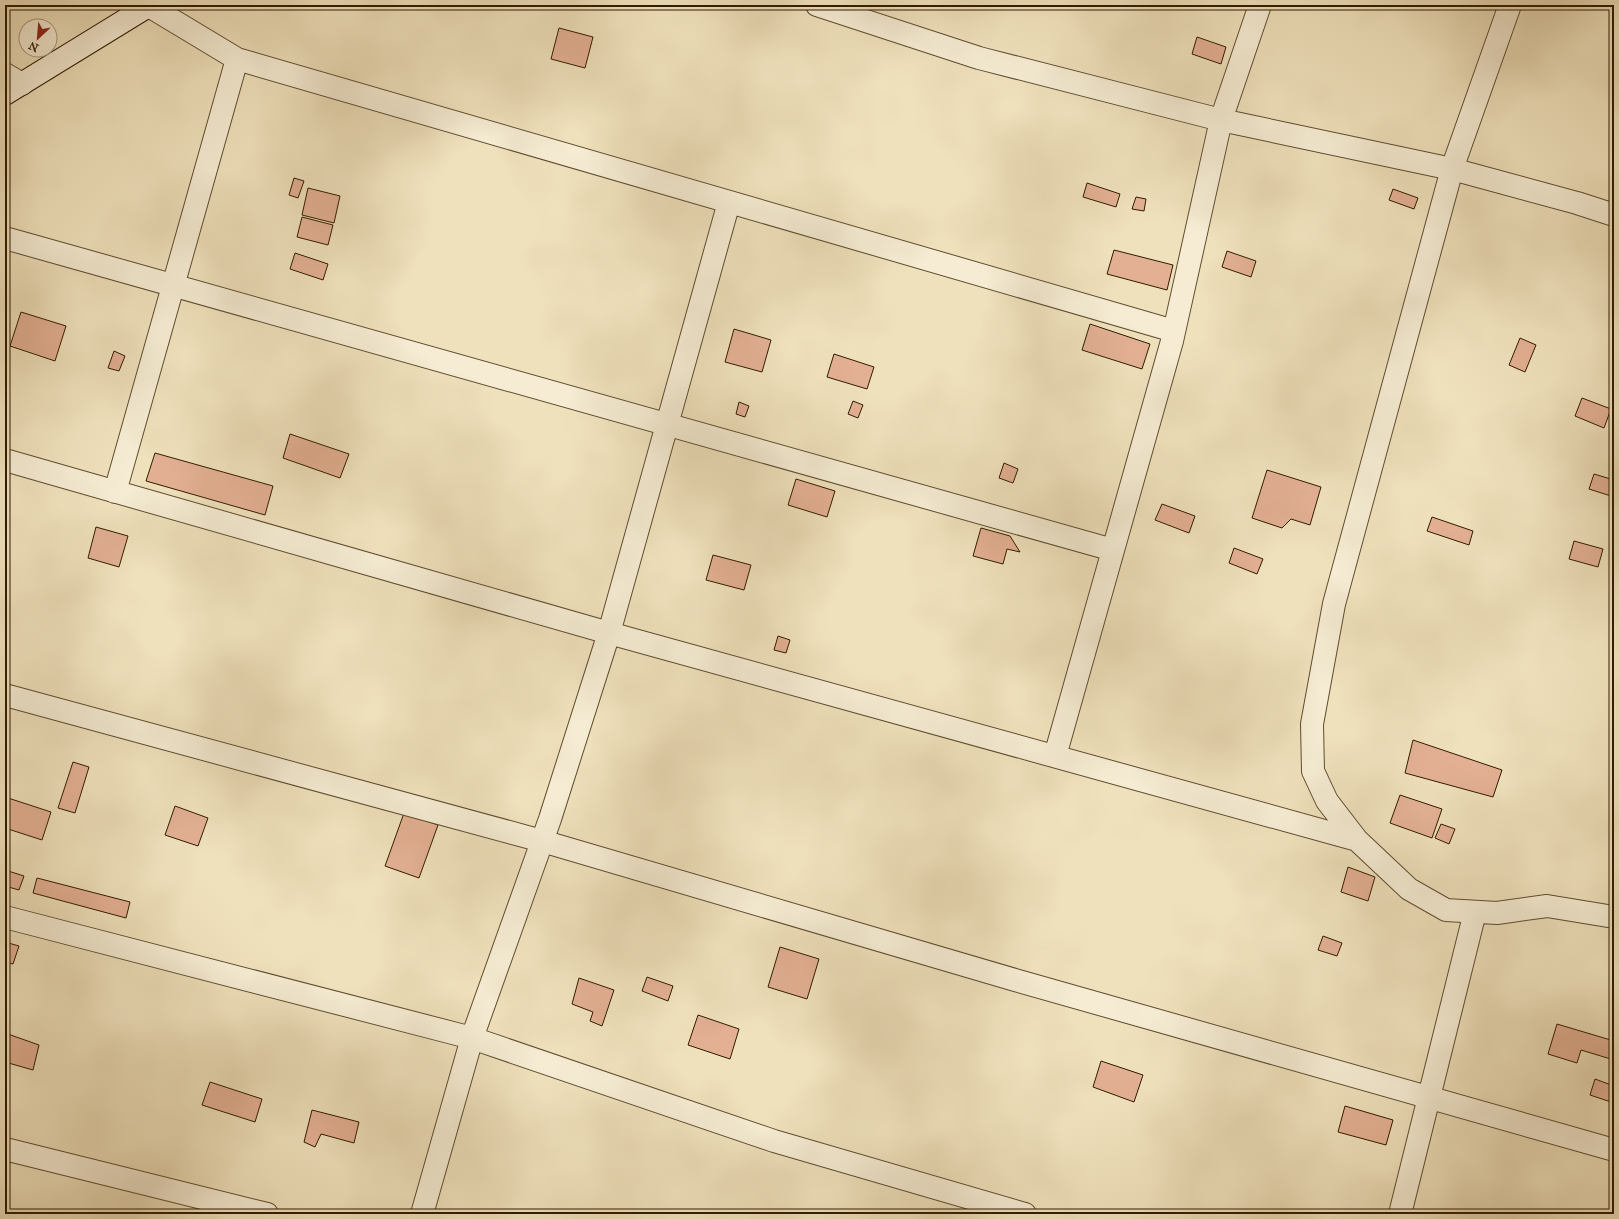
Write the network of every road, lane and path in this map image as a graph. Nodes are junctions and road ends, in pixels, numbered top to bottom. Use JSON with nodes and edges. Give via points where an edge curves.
{"nodes":[{"id":1,"x":150,"y":5,"type":"edge"},
{"id":2,"x":817,"y":5,"type":"edge"},
{"id":3,"x":1260,"y":5,"type":"edge"},
{"id":4,"x":1510,"y":5,"type":"edge"},
{"id":5,"x":237,"y":59,"type":"junction"},
{"id":6,"x":11,"y":84,"type":"edge"},
{"id":7,"x":1221,"y":120,"type":"junction"},
{"id":8,"x":1452,"y":169,"type":"junction"},
{"id":9,"x":729,"y":202,"type":"junction"},
{"id":10,"x":1614,"y":215,"type":"edge"},
{"id":11,"x":5,"y":238,"type":"edge"},
{"id":12,"x":173,"y":287,"type":"junction"},
{"id":13,"x":1174,"y":331,"type":"junction"},
{"id":14,"x":667,"y":426,"type":"junction"},
{"id":15,"x":5,"y":460,"type":"edge"},
{"id":16,"x":115,"y":492,"type":"junction"},
{"id":17,"x":1113,"y":550,"type":"junction"},
{"id":18,"x":609,"y":633,"type":"junction"},
{"id":19,"x":5,"y":695,"type":"edge"},
{"id":20,"x":1055,"y":756,"type":"junction"},
{"id":21,"x":542,"y":840,"type":"junction"},
{"id":22,"x":1357,"y":840,"type":"junction"},
{"id":23,"x":1475,"y":912,"type":"junction"},
{"id":24,"x":5,"y":916,"type":"edge"},
{"id":25,"x":1614,"y":917,"type":"edge"},
{"id":26,"x":472,"y":1038,"type":"junction"},
{"id":27,"x":1429,"y":1098,"type":"junction"},
{"id":28,"x":5,"y":1149,"type":"edge"},
{"id":29,"x":1614,"y":1150,"type":"edge"},
{"id":30,"x":267,"y":1214,"type":"edge"},
{"id":31,"x":422,"y":1214,"type":"edge"},
{"id":32,"x":1025,"y":1214,"type":"edge"},
{"id":33,"x":1400,"y":1214,"type":"edge"}],
"edges":[{"from":1,"to":5,"type":"street"},
{"from":1,"to":6,"type":"street"},
{"from":2,"to":7,"type":"street","via":[[979,58]]},
{"from":3,"to":7,"type":"street"},
{"from":4,"to":8,"type":"street"},
{"from":5,"to":9,"type":"street"},
{"from":5,"to":12,"type":"street"},
{"from":7,"to":8,"type":"street"},
{"from":7,"to":13,"type":"street"},
{"from":8,"to":10,"type":"street"},
{"from":8,"to":22,"type":"street","via":[[1334,604],[1312,724],[1313,771],[1327,801]]},
{"from":9,"to":13,"type":"street"},
{"from":9,"to":14,"type":"street"},
{"from":11,"to":12,"type":"street"},
{"from":12,"to":14,"type":"street"},
{"from":12,"to":16,"type":"street"},
{"from":13,"to":17,"type":"street"},
{"from":14,"to":17,"type":"street"},
{"from":14,"to":18,"type":"street"},
{"from":15,"to":16,"type":"street"},
{"from":16,"to":18,"type":"street"},
{"from":17,"to":20,"type":"street"},
{"from":18,"to":20,"type":"street"},
{"from":18,"to":21,"type":"street"},
{"from":19,"to":21,"type":"street"},
{"from":20,"to":22,"type":"street"},
{"from":21,"to":26,"type":"street"},
{"from":21,"to":27,"type":"street","via":[[1014,980]]},
{"from":22,"to":23,"type":"street","via":[[1409,889],[1446,910]]},
{"from":23,"to":25,"type":"street","via":[[1497,913],[1547,906]]},
{"from":23,"to":27,"type":"street"},
{"from":24,"to":26,"type":"street"},
{"from":26,"to":31,"type":"street"},
{"from":26,"to":32,"type":"street","via":[[774,1141]]},
{"from":27,"to":29,"type":"street"},
{"from":27,"to":33,"type":"street"},
{"from":28,"to":30,"type":"street"}]}
